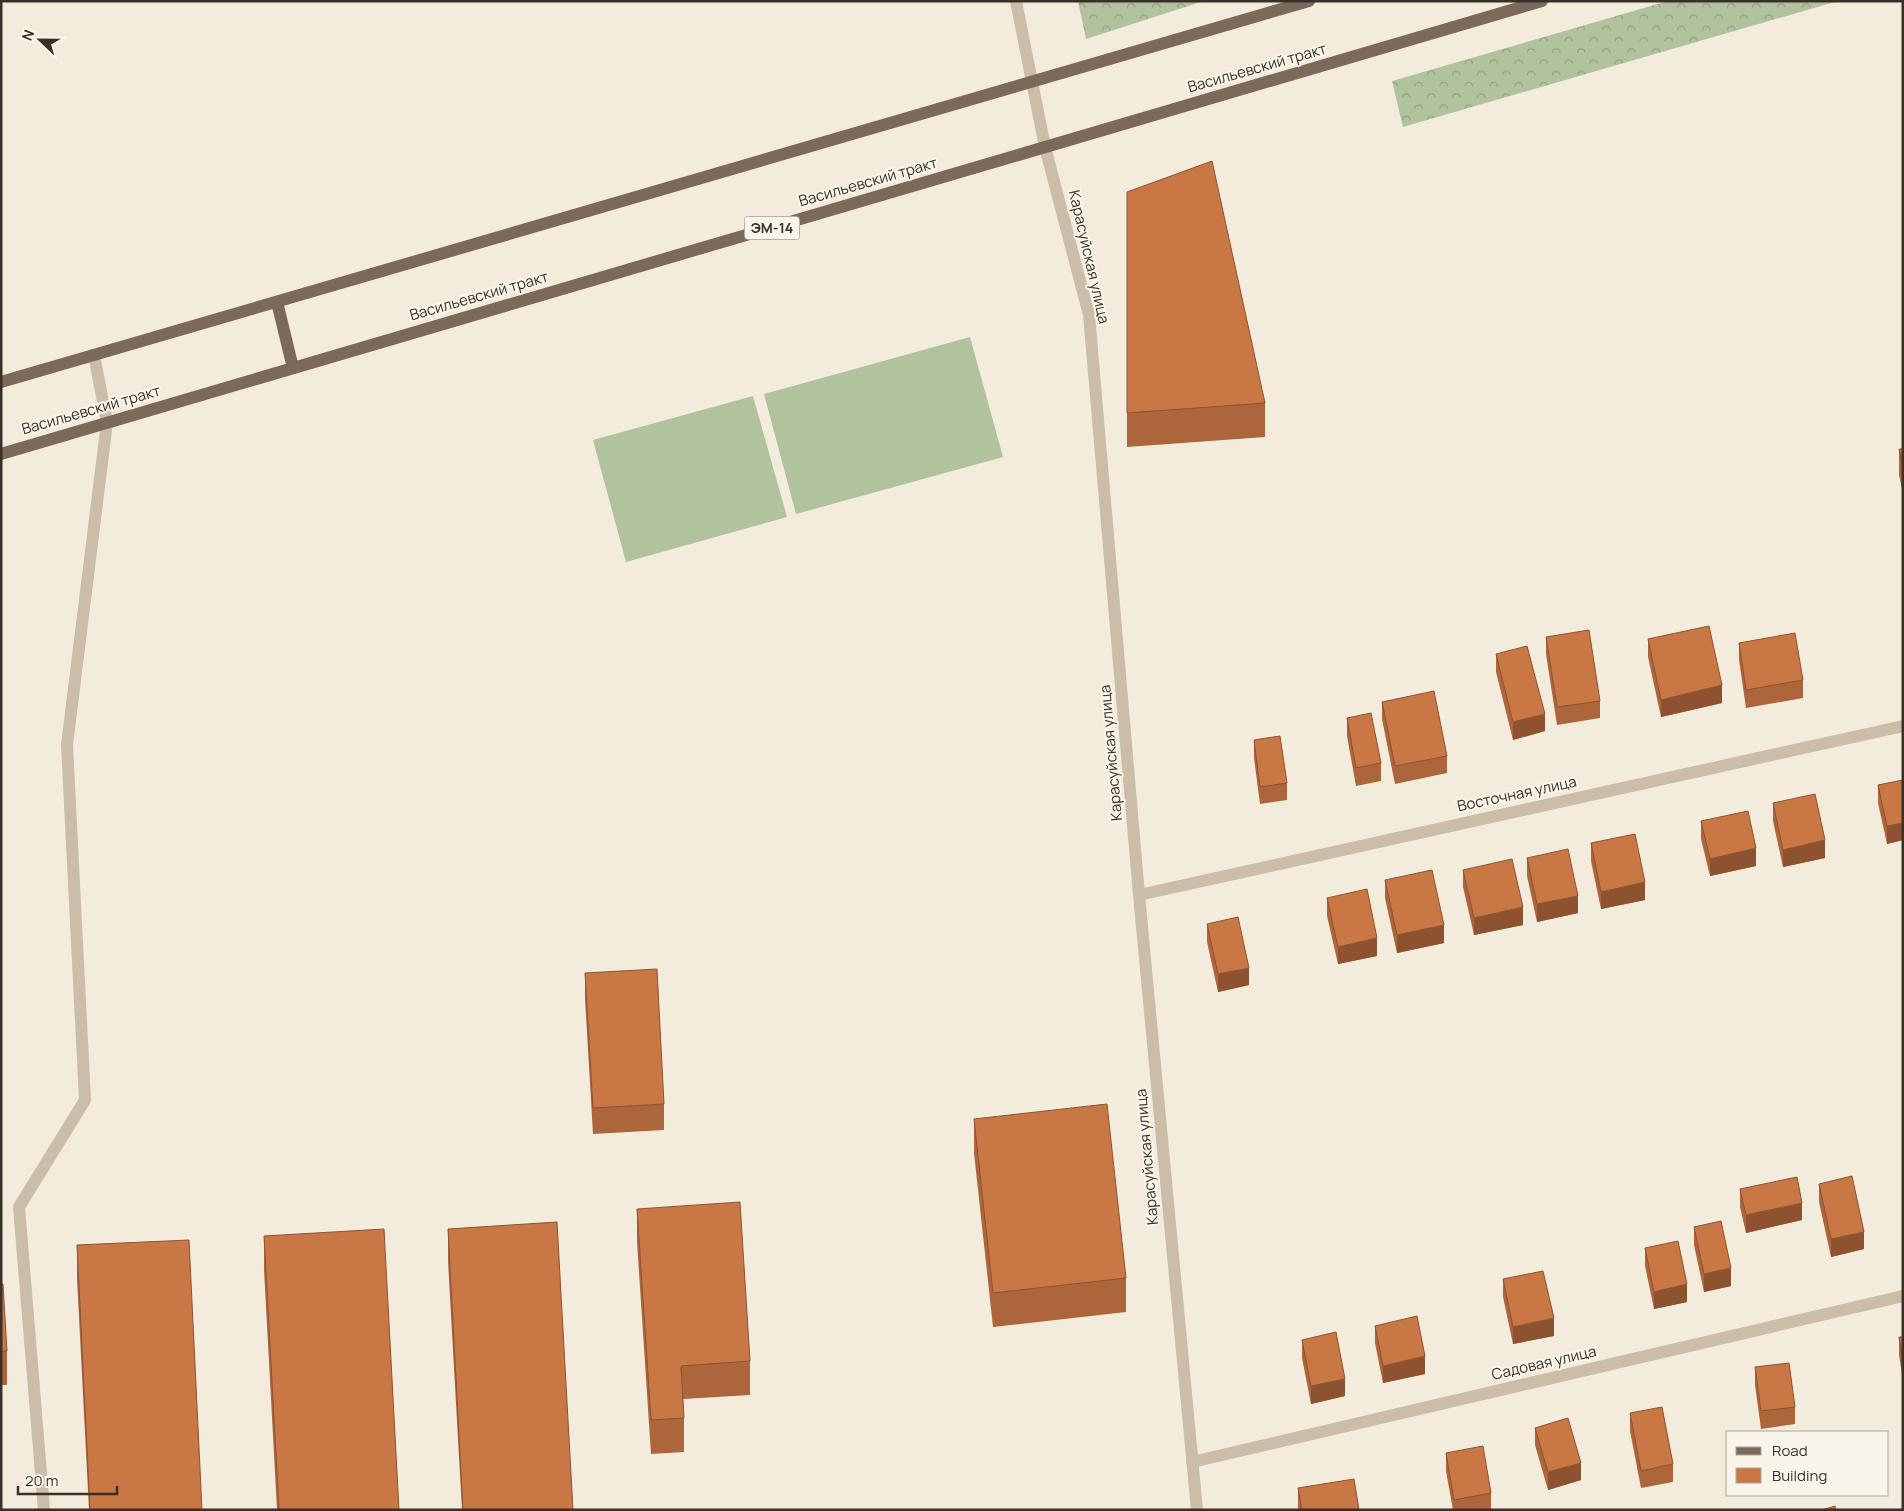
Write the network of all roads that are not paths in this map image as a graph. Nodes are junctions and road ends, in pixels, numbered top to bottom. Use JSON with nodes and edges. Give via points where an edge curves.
{"nodes":[{"id":1,"x":1016,"y":1,"type":"edge"},
{"id":2,"x":1309,"y":1,"type":"edge"},
{"id":3,"x":1542,"y":1,"type":"edge"},
{"id":4,"x":1031,"y":81,"type":"junction"},
{"id":5,"x":1045,"y":147,"type":"junction"},
{"id":6,"x":278,"y":302,"type":"junction"},
{"id":7,"x":94,"y":355,"type":"junction"},
{"id":8,"x":293,"y":368,"type":"junction"},
{"id":9,"x":1,"y":382,"type":"edge"},
{"id":10,"x":107,"y":422,"type":"junction"},
{"id":11,"x":1,"y":454,"type":"edge"},
{"id":12,"x":1903,"y":726,"type":"edge"},
{"id":13,"x":1139,"y":895,"type":"junction"},
{"id":14,"x":1903,"y":1296,"type":"edge"},
{"id":15,"x":1192,"y":1462,"type":"junction"},
{"id":16,"x":44,"y":1510,"type":"edge"},
{"id":17,"x":1197,"y":1510,"type":"edge"}],
"edges":[{"from":1,"to":4,"type":"street","name":"Карасуйская улица"},
{"from":2,"to":4,"type":"main road"},
{"from":3,"to":5,"type":"main road","name":"Васильевский тракт","number":"ЭМ-14"},
{"from":4,"to":5,"type":"street","name":"Карасуйская улица"},
{"from":4,"to":6,"type":"main road"},
{"from":5,"to":8,"type":"main road","name":"Васильевский тракт","number":"ЭМ-14"},
{"from":5,"to":13,"type":"street","name":"Карасуйская улица","via":[[1089,315]]},
{"from":6,"to":7,"type":"main road"},
{"from":6,"to":8,"type":"main road"},
{"from":7,"to":9,"type":"main road"},
{"from":7,"to":10,"type":"street"},
{"from":8,"to":10,"type":"main road","name":"Васильевский тракт","number":"ЭМ-14"},
{"from":10,"to":11,"type":"main road","name":"Васильевский тракт","number":"ЭМ-14"},
{"from":10,"to":16,"type":"street","via":[[67,745],[85,1100],[19,1207]]},
{"from":12,"to":13,"type":"street","name":"Восточная улица"},
{"from":13,"to":15,"type":"street","name":"Карасуйская улица"},
{"from":14,"to":15,"type":"street","name":"Садовая улица"},
{"from":15,"to":17,"type":"street","name":"Карасуйская улица"}]}
